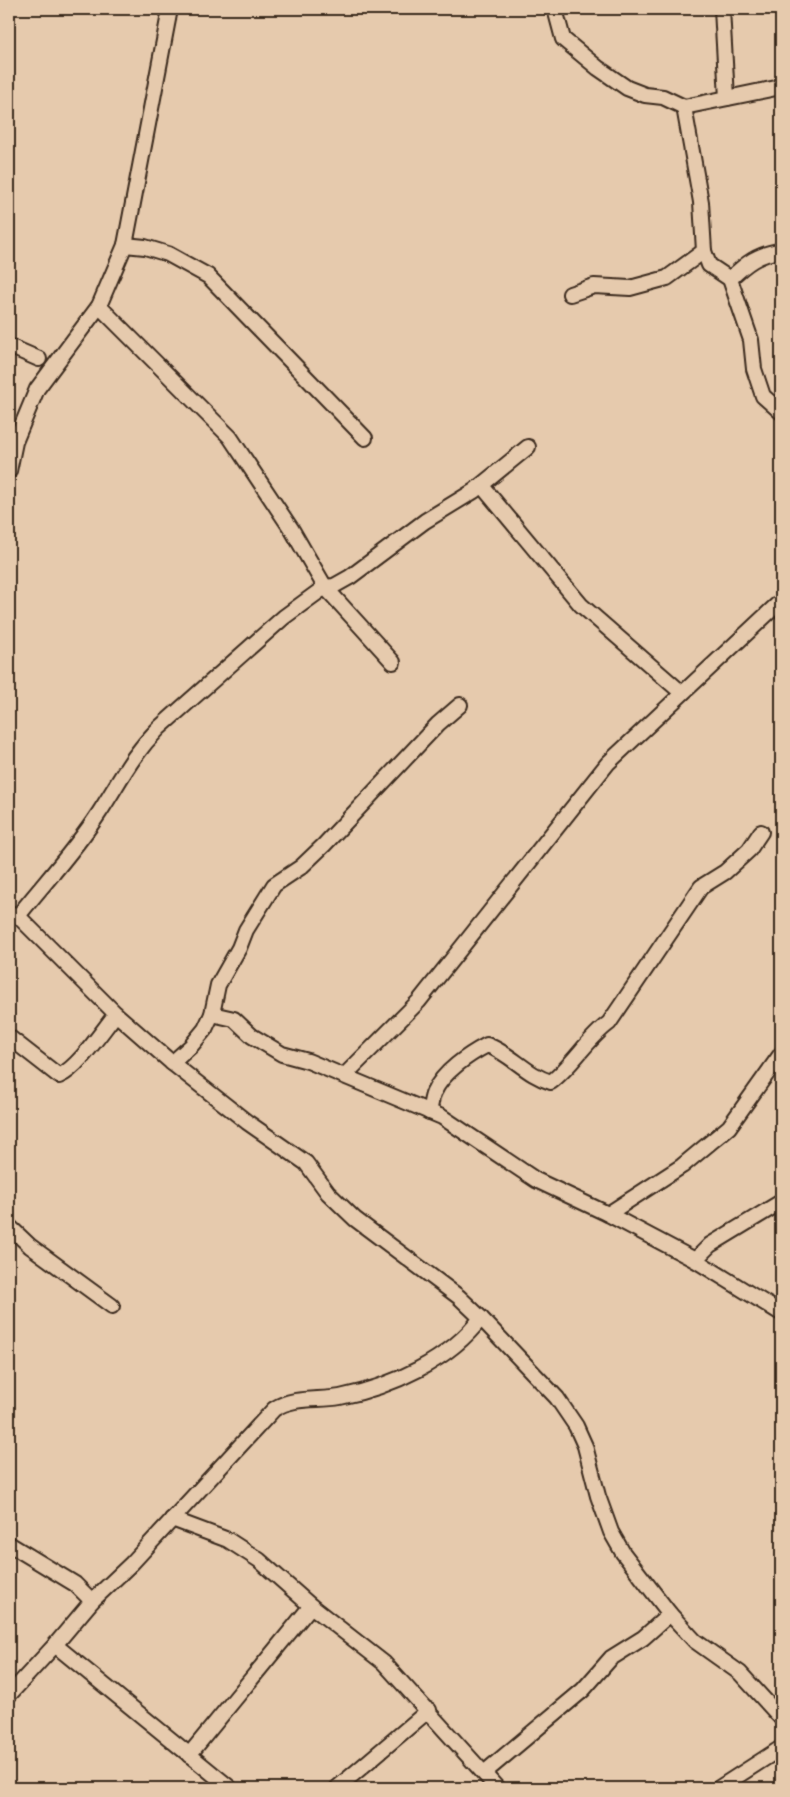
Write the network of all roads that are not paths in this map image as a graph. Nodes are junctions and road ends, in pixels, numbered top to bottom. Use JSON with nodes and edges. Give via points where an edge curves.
{"nodes":[{"id":1,"x":170,"y":9,"type":"edge"},
{"id":2,"x":555,"y":9,"type":"edge"},
{"id":3,"x":722,"y":9,"type":"edge"},
{"id":4,"x":781,"y":87,"type":"edge"},
{"id":5,"x":727,"y":98,"type":"junction"},
{"id":6,"x":684,"y":107,"type":"junction"},
{"id":7,"x":125,"y":245,"type":"junction"},
{"id":8,"x":704,"y":251,"type":"junction"},
{"id":9,"x":781,"y":251,"type":"edge"},
{"id":10,"x":730,"y":279,"type":"junction"},
{"id":11,"x":570,"y":294,"type":"dead end"},
{"id":12,"x":99,"y":306,"type":"junction"},
{"id":13,"x":9,"y":346,"type":"edge"},
{"id":14,"x":39,"y":359,"type":"dead end"},
{"id":15,"x":781,"y":412,"type":"edge"},
{"id":16,"x":365,"y":438,"type":"dead end"},
{"id":17,"x":528,"y":447,"type":"dead end"},
{"id":18,"x":9,"y":471,"type":"edge"},
{"id":19,"x":482,"y":486,"type":"junction"},
{"id":20,"x":325,"y":587,"type":"junction"},
{"id":21,"x":781,"y":601,"type":"edge"},
{"id":22,"x":393,"y":662,"type":"dead end"},
{"id":23,"x":682,"y":693,"type":"junction"},
{"id":24,"x":460,"y":705,"type":"dead end"},
{"id":25,"x":761,"y":832,"type":"dead end"},
{"id":26,"x":13,"y":914,"type":"edge"},
{"id":27,"x":116,"y":1014,"type":"junction"},
{"id":28,"x":212,"y":1014,"type":"junction"},
{"id":29,"x":9,"y":1037,"type":"edge"},
{"id":30,"x":781,"y":1054,"type":"edge"},
{"id":31,"x":172,"y":1063,"type":"junction"},
{"id":32,"x":344,"y":1076,"type":"junction"},
{"id":33,"x":429,"y":1112,"type":"junction"},
{"id":34,"x":781,"y":1202,"type":"edge"},
{"id":35,"x":608,"y":1214,"type":"junction"},
{"id":36,"x":9,"y":1226,"type":"edge"},
{"id":37,"x":695,"y":1260,"type":"junction"},
{"id":38,"x":112,"y":1306,"type":"dead end"},
{"id":39,"x":781,"y":1313,"type":"edge"},
{"id":40,"x":481,"y":1318,"type":"junction"},
{"id":41,"x":172,"y":1520,"type":"junction"},
{"id":42,"x":9,"y":1544,"type":"edge"},
{"id":43,"x":92,"y":1601,"type":"junction"},
{"id":44,"x":311,"y":1606,"type":"junction"},
{"id":45,"x":670,"y":1614,"type":"junction"},
{"id":46,"x":55,"y":1645,"type":"junction"},
{"id":47,"x":9,"y":1695,"type":"edge"},
{"id":48,"x":429,"y":1710,"type":"junction"},
{"id":49,"x":781,"y":1718,"type":"edge"},
{"id":50,"x":781,"y":1748,"type":"edge"},
{"id":51,"x":189,"y":1755,"type":"junction"},
{"id":52,"x":484,"y":1773,"type":"junction"},
{"id":53,"x":230,"y":1788,"type":"edge"},
{"id":54,"x":337,"y":1788,"type":"edge"},
{"id":55,"x":497,"y":1788,"type":"edge"},
{"id":56,"x":719,"y":1788,"type":"edge"}],
"edges":[{"from":1,"to":7,"type":"street"},
{"from":2,"to":6,"type":"street","via":[[563,39],[598,68],[627,88],[645,96],[662,97]]},
{"from":3,"to":5,"type":"street"},
{"from":4,"to":5,"type":"street"},
{"from":5,"to":6,"type":"street"},
{"from":6,"to":8,"type":"street","via":[[701,202]]},
{"from":7,"to":12,"type":"street"},
{"from":7,"to":16,"type":"street","via":[[168,254],[208,276]]},
{"from":8,"to":10,"type":"street","via":[[709,264]]},
{"from":8,"to":11,"type":"street","via":[[667,278],[630,288],[594,286]]},
{"from":9,"to":10,"type":"street","via":[[747,262]]},
{"from":10,"to":15,"type":"street","via":[[751,340],[754,369],[762,396]]},
{"from":12,"to":18,"type":"street","via":[[37,389],[14,442]]},
{"from":12,"to":20,"type":"street","via":[[230,437],[292,530]]},
{"from":13,"to":14,"type":"street"},
{"from":17,"to":19,"type":"street"},
{"from":19,"to":20,"type":"street","via":[[425,521],[345,580]]},
{"from":19,"to":23,"type":"street","via":[[581,605]]},
{"from":20,"to":22,"type":"street"},
{"from":20,"to":26,"type":"street","via":[[284,617],[140,747],[79,841]]},
{"from":21,"to":23,"type":"street"},
{"from":23,"to":32,"type":"street","via":[[608,763],[419,1001]]},
{"from":24,"to":28,"type":"street","via":[[438,724],[324,845],[301,867],[274,885],[250,922],[218,985]]},
{"from":25,"to":33,"type":"street","via":[[725,872],[701,887],[609,1023],[551,1082],[537,1078],[503,1051],[487,1045],[450,1071],[434,1092]]},
{"from":26,"to":27,"type":"street"},
{"from":27,"to":29,"type":"street","via":[[74,1064],[59,1076]]},
{"from":27,"to":31,"type":"street"},
{"from":28,"to":31,"type":"street","via":[[205,1030]]},
{"from":28,"to":32,"type":"street","via":[[234,1019],[252,1036],[282,1054]]},
{"from":30,"to":35,"type":"street","via":[[728,1127],[682,1166]]},
{"from":31,"to":40,"type":"street","via":[[306,1163],[328,1193],[355,1219],[459,1297]]},
{"from":32,"to":33,"type":"street"},
{"from":33,"to":35,"type":"street","via":[[536,1180]]},
{"from":34,"to":37,"type":"street","via":[[710,1245]]},
{"from":35,"to":37,"type":"street"},
{"from":36,"to":38,"type":"street","via":[[30,1246]]},
{"from":37,"to":39,"type":"street"},
{"from":40,"to":41,"type":"street","via":[[471,1332],[442,1355],[398,1378],[340,1397],[281,1404]]},
{"from":40,"to":45,"type":"street","via":[[557,1398],[576,1426],[611,1532],[623,1553]]},
{"from":41,"to":43,"type":"street"},
{"from":41,"to":44,"type":"street","via":[[228,1540],[259,1560]]},
{"from":42,"to":43,"type":"street","via":[[75,1584]]},
{"from":43,"to":46,"type":"street"},
{"from":44,"to":48,"type":"street","via":[[384,1663]]},
{"from":44,"to":51,"type":"street"},
{"from":45,"to":49,"type":"street","via":[[695,1641],[740,1673]]},
{"from":45,"to":52,"type":"street","via":[[643,1638],[611,1658],[583,1690]]},
{"from":46,"to":47,"type":"street"},
{"from":46,"to":51,"type":"street"},
{"from":48,"to":52,"type":"street"},
{"from":48,"to":54,"type":"street"},
{"from":50,"to":56,"type":"street"},
{"from":51,"to":53,"type":"street"},
{"from":52,"to":55,"type":"street"}]}
